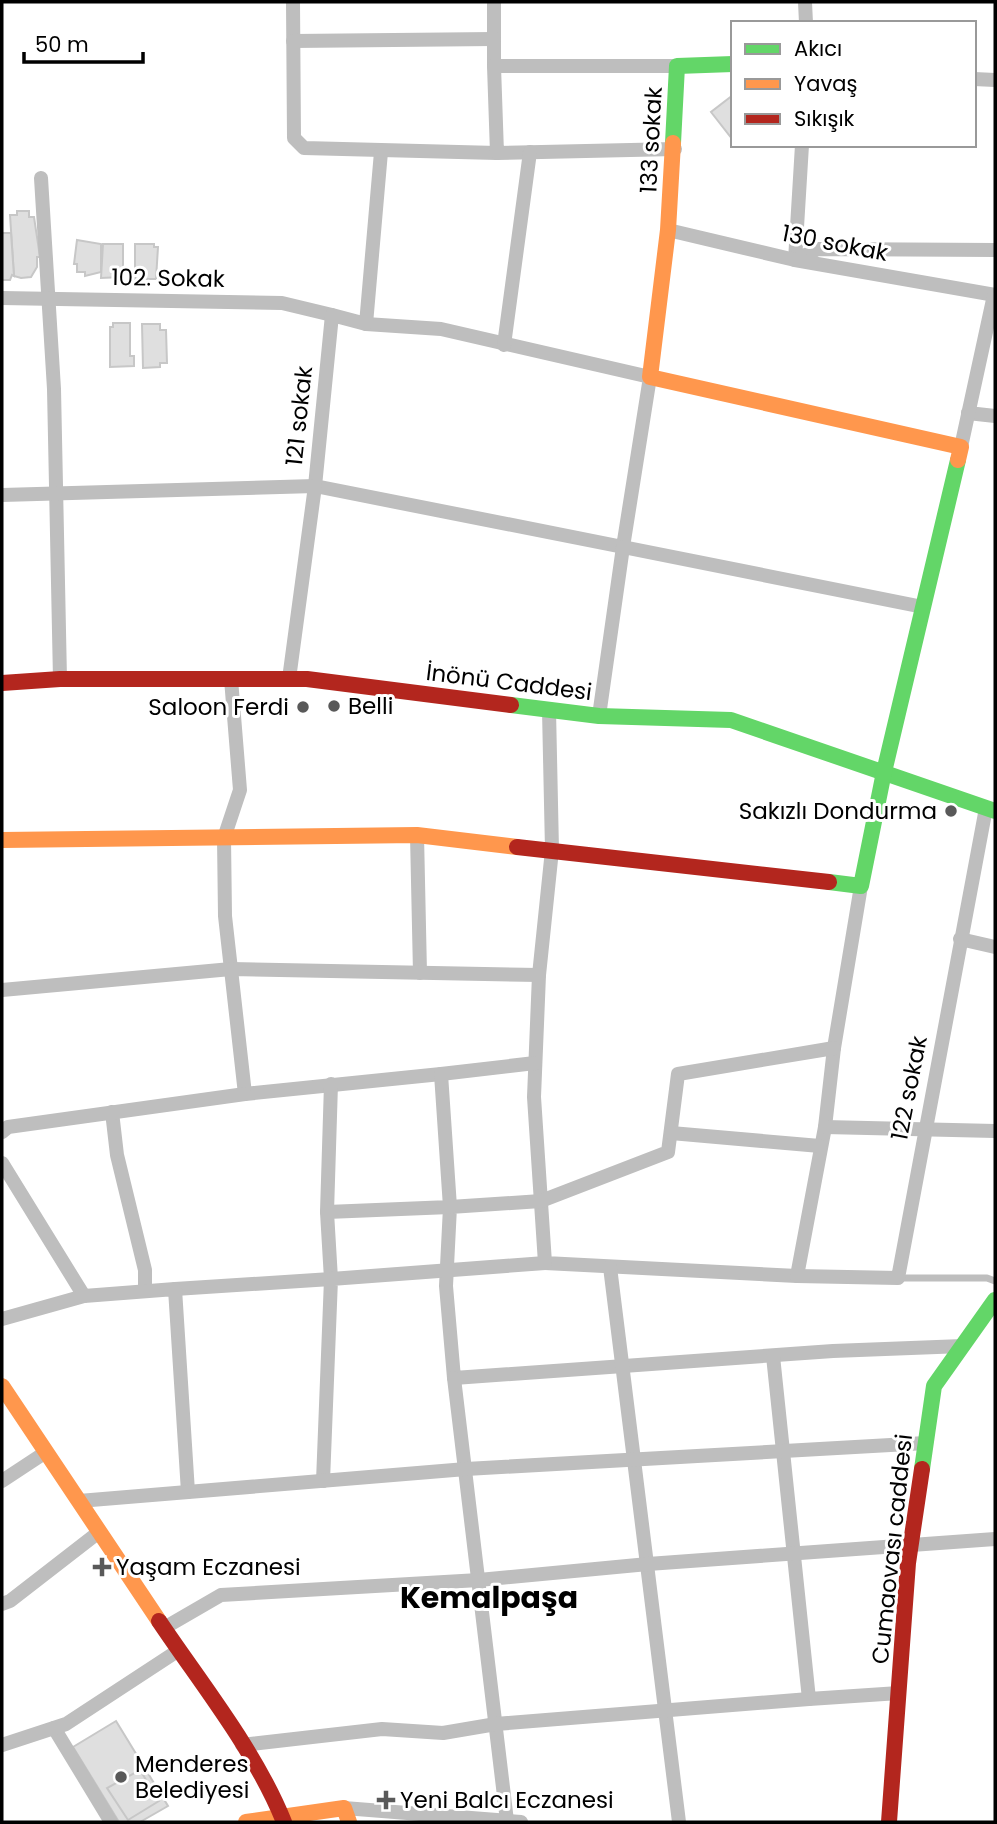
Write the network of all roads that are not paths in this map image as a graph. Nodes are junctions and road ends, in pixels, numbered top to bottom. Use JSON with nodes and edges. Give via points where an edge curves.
{"nodes":[{"id":1,"x":293,"y":2,"type":"edge"},
{"id":2,"x":494,"y":2,"type":"edge"},
{"id":3,"x":805,"y":2,"type":"edge"},
{"id":4,"x":806,"y":21,"type":"edge"},
{"id":5,"x":494,"y":39,"type":"junction"},
{"id":6,"x":293,"y":41,"type":"junction"},
{"id":7,"x":731,"y":64,"type":"edge"},
{"id":8,"x":494,"y":66,"type":"junction"},
{"id":9,"x":677,"y":66,"type":"junction"},
{"id":10,"x":976,"y":79,"type":"edge"},
{"id":11,"x":995,"y":80,"type":"edge"},
{"id":12,"x":802,"y":147,"type":"edge"},
{"id":13,"x":675,"y":149,"type":"junction"},
{"id":14,"x":381,"y":152,"type":"junction"},
{"id":15,"x":530,"y":152,"type":"junction"},
{"id":16,"x":498,"y":153,"type":"junction"},
{"id":17,"x":41,"y":178,"type":"dead end"},
{"id":18,"x":668,"y":230,"type":"junction"},
{"id":19,"x":995,"y":250,"type":"edge"},
{"id":20,"x":795,"y":260,"type":"junction"},
{"id":21,"x":995,"y":295,"type":"edge"},
{"id":22,"x":2,"y":298,"type":"edge"},
{"id":23,"x":48,"y":298,"type":"junction"},
{"id":24,"x":332,"y":315,"type":"junction"},
{"id":25,"x":366,"y":324,"type":"junction"},
{"id":26,"x":504,"y":345,"type":"junction"},
{"id":27,"x":650,"y":377,"type":"junction"},
{"id":28,"x":968,"y":413,"type":"junction"},
{"id":29,"x":995,"y":416,"type":"edge"},
{"id":30,"x":961,"y":447,"type":"junction"},
{"id":31,"x":315,"y":486,"type":"junction"},
{"id":32,"x":58,"y":494,"type":"junction"},
{"id":33,"x":2,"y":495,"type":"edge"},
{"id":34,"x":623,"y":548,"type":"junction"},
{"id":35,"x":923,"y":607,"type":"junction"},
{"id":36,"x":60,"y":679,"type":"junction"},
{"id":37,"x":231,"y":679,"type":"junction"},
{"id":38,"x":289,"y":679,"type":"junction"},
{"id":39,"x":2,"y":683,"type":"edge"},
{"id":40,"x":549,"y":710,"type":"junction"},
{"id":41,"x":599,"y":716,"type":"junction"},
{"id":42,"x":884,"y":772,"type":"junction"},
{"id":43,"x":991,"y":809,"type":"edge"},
{"id":44,"x":417,"y":835,"type":"junction"},
{"id":45,"x":224,"y":838,"type":"junction"},
{"id":46,"x":2,"y":840,"type":"edge"},
{"id":47,"x":552,"y":850,"type":"junction"},
{"id":48,"x":861,"y":886,"type":"junction"},
{"id":49,"x":960,"y":939,"type":"junction"},
{"id":50,"x":995,"y":947,"type":"edge"},
{"id":51,"x":231,"y":969,"type":"junction"},
{"id":52,"x":420,"y":973,"type":"junction"},
{"id":53,"x":539,"y":975,"type":"junction"},
{"id":54,"x":2,"y":990,"type":"edge"},
{"id":55,"x":834,"y":1048,"type":"junction"},
{"id":56,"x":535,"y":1063,"type":"junction"},
{"id":57,"x":441,"y":1074,"type":"junction"},
{"id":58,"x":331,"y":1084,"type":"junction"},
{"id":59,"x":244,"y":1094,"type":"junction"},
{"id":60,"x":112,"y":1112,"type":"junction"},
{"id":61,"x":4,"y":1125,"type":"edge"},
{"id":62,"x":825,"y":1127,"type":"junction"},
{"id":63,"x":924,"y":1127,"type":"junction"},
{"id":64,"x":995,"y":1131,"type":"edge"},
{"id":65,"x":671,"y":1133,"type":"junction"},
{"id":66,"x":820,"y":1146,"type":"junction"},
{"id":67,"x":2,"y":1163,"type":"edge"},
{"id":68,"x":541,"y":1201,"type":"junction"},
{"id":69,"x":450,"y":1207,"type":"junction"},
{"id":70,"x":327,"y":1212,"type":"junction"},
{"id":71,"x":545,"y":1263,"type":"junction"},
{"id":72,"x":610,"y":1267,"type":"junction"},
{"id":73,"x":446,"y":1270,"type":"junction"},
{"id":74,"x":797,"y":1276,"type":"junction"},
{"id":75,"x":898,"y":1278,"type":"junction"},
{"id":76,"x":331,"y":1279,"type":"junction"},
{"id":77,"x":995,"y":1281,"type":"edge"},
{"id":78,"x":175,"y":1289,"type":"junction"},
{"id":79,"x":145,"y":1292,"type":"junction"},
{"id":80,"x":84,"y":1297,"type":"junction"},
{"id":81,"x":995,"y":1300,"type":"edge"},
{"id":82,"x":2,"y":1320,"type":"edge"},
{"id":83,"x":963,"y":1346,"type":"junction"},
{"id":84,"x":773,"y":1356,"type":"junction"},
{"id":85,"x":622,"y":1366,"type":"junction"},
{"id":86,"x":454,"y":1378,"type":"junction"},
{"id":87,"x":2,"y":1386,"type":"edge"},
{"id":88,"x":926,"y":1443,"type":"junction"},
{"id":89,"x":783,"y":1450,"type":"junction"},
{"id":90,"x":46,"y":1452,"type":"junction"},
{"id":91,"x":634,"y":1458,"type":"junction"},
{"id":92,"x":466,"y":1469,"type":"junction"},
{"id":93,"x":2,"y":1480,"type":"edge"},
{"id":94,"x":323,"y":1481,"type":"junction"},
{"id":95,"x":188,"y":1492,"type":"junction"},
{"id":96,"x":79,"y":1501,"type":"junction"},
{"id":97,"x":99,"y":1532,"type":"junction"},
{"id":98,"x":995,"y":1539,"type":"edge"},
{"id":99,"x":911,"y":1544,"type":"junction"},
{"id":100,"x":794,"y":1553,"type":"junction"},
{"id":101,"x":648,"y":1564,"type":"junction"},
{"id":102,"x":479,"y":1580,"type":"junction"},
{"id":103,"x":2,"y":1604,"type":"edge"},
{"id":104,"x":164,"y":1628,"type":"junction"},
{"id":105,"x":179,"y":1650,"type":"junction"},
{"id":106,"x":899,"y":1693,"type":"junction"},
{"id":107,"x":809,"y":1699,"type":"junction"},
{"id":108,"x":666,"y":1711,"type":"junction"},
{"id":109,"x":496,"y":1724,"type":"junction"},
{"id":110,"x":54,"y":1728,"type":"junction"},
{"id":111,"x":2,"y":1745,"type":"edge"},
{"id":112,"x":242,"y":1745,"type":"junction"},
{"id":113,"x":346,"y":1815,"type":"edge"},
{"id":114,"x":283,"y":1819,"type":"edge"},
{"id":115,"x":111,"y":1822,"type":"edge"},
{"id":116,"x":246,"y":1822,"type":"edge"},
{"id":117,"x":514,"y":1822,"type":"edge"},
{"id":118,"x":679,"y":1822,"type":"edge"},
{"id":119,"x":889,"y":1822,"type":"edge"}],
"edges":[{"from":1,"to":6,"type":"street"},
{"from":2,"to":5,"type":"street"},
{"from":3,"to":4,"type":"street"},
{"from":5,"to":6,"type":"street"},
{"from":5,"to":8,"type":"street"},
{"from":6,"to":14,"type":"street","via":[[294,138],[304,148]]},
{"from":7,"to":9,"type":"main road","name":"133 sokak"},
{"from":8,"to":9,"type":"street"},
{"from":8,"to":16,"type":"street"},
{"from":9,"to":13,"type":"main road","name":"133 sokak"},
{"from":10,"to":11,"type":"street"},
{"from":12,"to":20,"type":"street"},
{"from":13,"to":15,"type":"street"},
{"from":13,"to":18,"type":"main road","name":"133 sokak"},
{"from":14,"to":16,"type":"street"},
{"from":14,"to":25,"type":"street"},
{"from":15,"to":16,"type":"street"},
{"from":15,"to":26,"type":"street"},
{"from":17,"to":23,"type":"street"},
{"from":18,"to":20,"type":"street","name":"130 sokak"},
{"from":18,"to":27,"type":"main road","name":"133 sokak"},
{"from":19,"to":20,"type":"street","via":[[818,249]]},
{"from":20,"to":21,"type":"street","name":"130 sokak"},
{"from":21,"to":28,"type":"street"},
{"from":22,"to":23,"type":"street","name":"102. Sokak"},
{"from":23,"to":24,"type":"street","name":"102. Sokak","via":[[282,303]]},
{"from":23,"to":32,"type":"street"},
{"from":24,"to":25,"type":"street"},
{"from":24,"to":31,"type":"street","name":"121 sokak"},
{"from":25,"to":26,"type":"street","via":[[440,329]]},
{"from":26,"to":27,"type":"street"},
{"from":27,"to":30,"type":"main road"},
{"from":27,"to":34,"type":"street"},
{"from":28,"to":29,"type":"street"},
{"from":28,"to":30,"type":"street"},
{"from":30,"to":35,"type":"main road"},
{"from":31,"to":32,"type":"street"},
{"from":31,"to":34,"type":"street","name":"121 sokak"},
{"from":31,"to":38,"type":"street"},
{"from":32,"to":33,"type":"street"},
{"from":32,"to":36,"type":"street"},
{"from":34,"to":35,"type":"street","name":"121 sokak"},
{"from":34,"to":41,"type":"street"},
{"from":35,"to":42,"type":"main road"},
{"from":36,"to":37,"type":"main road","name":"İnönü Caddesi"},
{"from":36,"to":39,"type":"main road","name":"İnönü Caddesi"},
{"from":37,"to":38,"type":"main road","name":"İnönü Caddesi"},
{"from":37,"to":45,"type":"street","via":[[240,790]]},
{"from":38,"to":40,"type":"main road","name":"İnönü Caddesi"},
{"from":40,"to":41,"type":"main road","name":"İnönü Caddesi"},
{"from":40,"to":47,"type":"street"},
{"from":41,"to":42,"type":"main road","name":"İnönü Caddesi","via":[[731,720]]},
{"from":42,"to":43,"type":"main road","name":"İnönü Caddesi"},
{"from":42,"to":48,"type":"main road"},
{"from":43,"to":49,"type":"street","name":"122 sokak"},
{"from":44,"to":45,"type":"main road"},
{"from":44,"to":47,"type":"main road"},
{"from":44,"to":52,"type":"street"},
{"from":45,"to":46,"type":"main road"},
{"from":45,"to":51,"type":"street"},
{"from":47,"to":48,"type":"main road"},
{"from":47,"to":53,"type":"street"},
{"from":48,"to":55,"type":"street"},
{"from":49,"to":50,"type":"street"},
{"from":49,"to":63,"type":"street","name":"122 sokak"},
{"from":51,"to":52,"type":"street"},
{"from":51,"to":54,"type":"street"},
{"from":51,"to":59,"type":"street"},
{"from":52,"to":53,"type":"street"},
{"from":53,"to":56,"type":"street"},
{"from":55,"to":62,"type":"street"},
{"from":55,"to":65,"type":"street","via":[[678,1074]]},
{"from":56,"to":57,"type":"street"},
{"from":56,"to":68,"type":"street"},
{"from":57,"to":58,"type":"street"},
{"from":57,"to":69,"type":"street"},
{"from":58,"to":59,"type":"street"},
{"from":58,"to":70,"type":"street"},
{"from":59,"to":60,"type":"street"},
{"from":60,"to":61,"type":"street"},
{"from":60,"to":79,"type":"street","via":[[119,1166],[144,1263]]},
{"from":62,"to":63,"type":"street"},
{"from":62,"to":66,"type":"street"},
{"from":63,"to":64,"type":"street"},
{"from":63,"to":75,"type":"street","name":"122 sokak"},
{"from":65,"to":66,"type":"street"},
{"from":65,"to":68,"type":"street","via":[[668,1152]]},
{"from":66,"to":74,"type":"street"},
{"from":67,"to":80,"type":"street"},
{"from":68,"to":69,"type":"street"},
{"from":68,"to":71,"type":"street"},
{"from":69,"to":70,"type":"street"},
{"from":69,"to":73,"type":"street"},
{"from":70,"to":76,"type":"street"},
{"from":71,"to":72,"type":"street"},
{"from":71,"to":73,"type":"street"},
{"from":72,"to":74,"type":"street"},
{"from":72,"to":85,"type":"street"},
{"from":73,"to":76,"type":"street"},
{"from":73,"to":86,"type":"street"},
{"from":74,"to":75,"type":"street"},
{"from":75,"to":77,"type":"lane"},
{"from":76,"to":78,"type":"street"},
{"from":76,"to":94,"type":"street"},
{"from":78,"to":79,"type":"street"},
{"from":78,"to":95,"type":"street"},
{"from":79,"to":80,"type":"street"},
{"from":80,"to":82,"type":"street"},
{"from":81,"to":83,"type":"main road","name":"Cumaovası caddesi"},
{"from":83,"to":84,"type":"street"},
{"from":83,"to":88,"type":"main road","name":"Cumaovası caddesi","via":[[934,1386]]},
{"from":84,"to":85,"type":"street"},
{"from":84,"to":89,"type":"street"},
{"from":85,"to":86,"type":"street"},
{"from":85,"to":91,"type":"street"},
{"from":86,"to":92,"type":"street"},
{"from":87,"to":90,"type":"main road"},
{"from":88,"to":89,"type":"street"},
{"from":88,"to":99,"type":"main road","name":"Cumaovası caddesi"},
{"from":89,"to":91,"type":"street"},
{"from":89,"to":100,"type":"street"},
{"from":90,"to":93,"type":"street"},
{"from":90,"to":96,"type":"main road"},
{"from":91,"to":92,"type":"street"},
{"from":91,"to":101,"type":"street"},
{"from":92,"to":94,"type":"street"},
{"from":92,"to":102,"type":"street"},
{"from":94,"to":95,"type":"street"},
{"from":95,"to":96,"type":"street"},
{"from":96,"to":97,"type":"main road"},
{"from":97,"to":103,"type":"street"},
{"from":97,"to":104,"type":"main road"},
{"from":98,"to":99,"type":"street"},
{"from":99,"to":100,"type":"street"},
{"from":99,"to":106,"type":"main road","name":"Cumaovası caddesi"},
{"from":100,"to":101,"type":"street"},
{"from":100,"to":107,"type":"street"},
{"from":101,"to":102,"type":"street"},
{"from":101,"to":108,"type":"street"},
{"from":102,"to":104,"type":"street","via":[[221,1595]]},
{"from":102,"to":109,"type":"street"},
{"from":104,"to":105,"type":"main road"},
{"from":105,"to":110,"type":"street"},
{"from":105,"to":112,"type":"main road"},
{"from":106,"to":107,"type":"street"},
{"from":106,"to":119,"type":"main road","name":"Cumaovası caddesi"},
{"from":107,"to":108,"type":"street"},
{"from":108,"to":109,"type":"street"},
{"from":108,"to":118,"type":"street"},
{"from":109,"to":112,"type":"street","via":[[443,1733],[382,1729]]},
{"from":109,"to":117,"type":"street"},
{"from":110,"to":111,"type":"street"},
{"from":110,"to":115,"type":"street"},
{"from":112,"to":114,"type":"main road"},
{"from":113,"to":114,"type":"main road"},
{"from":113,"to":117,"type":"street"},
{"from":114,"to":116,"type":"main road"}]}
